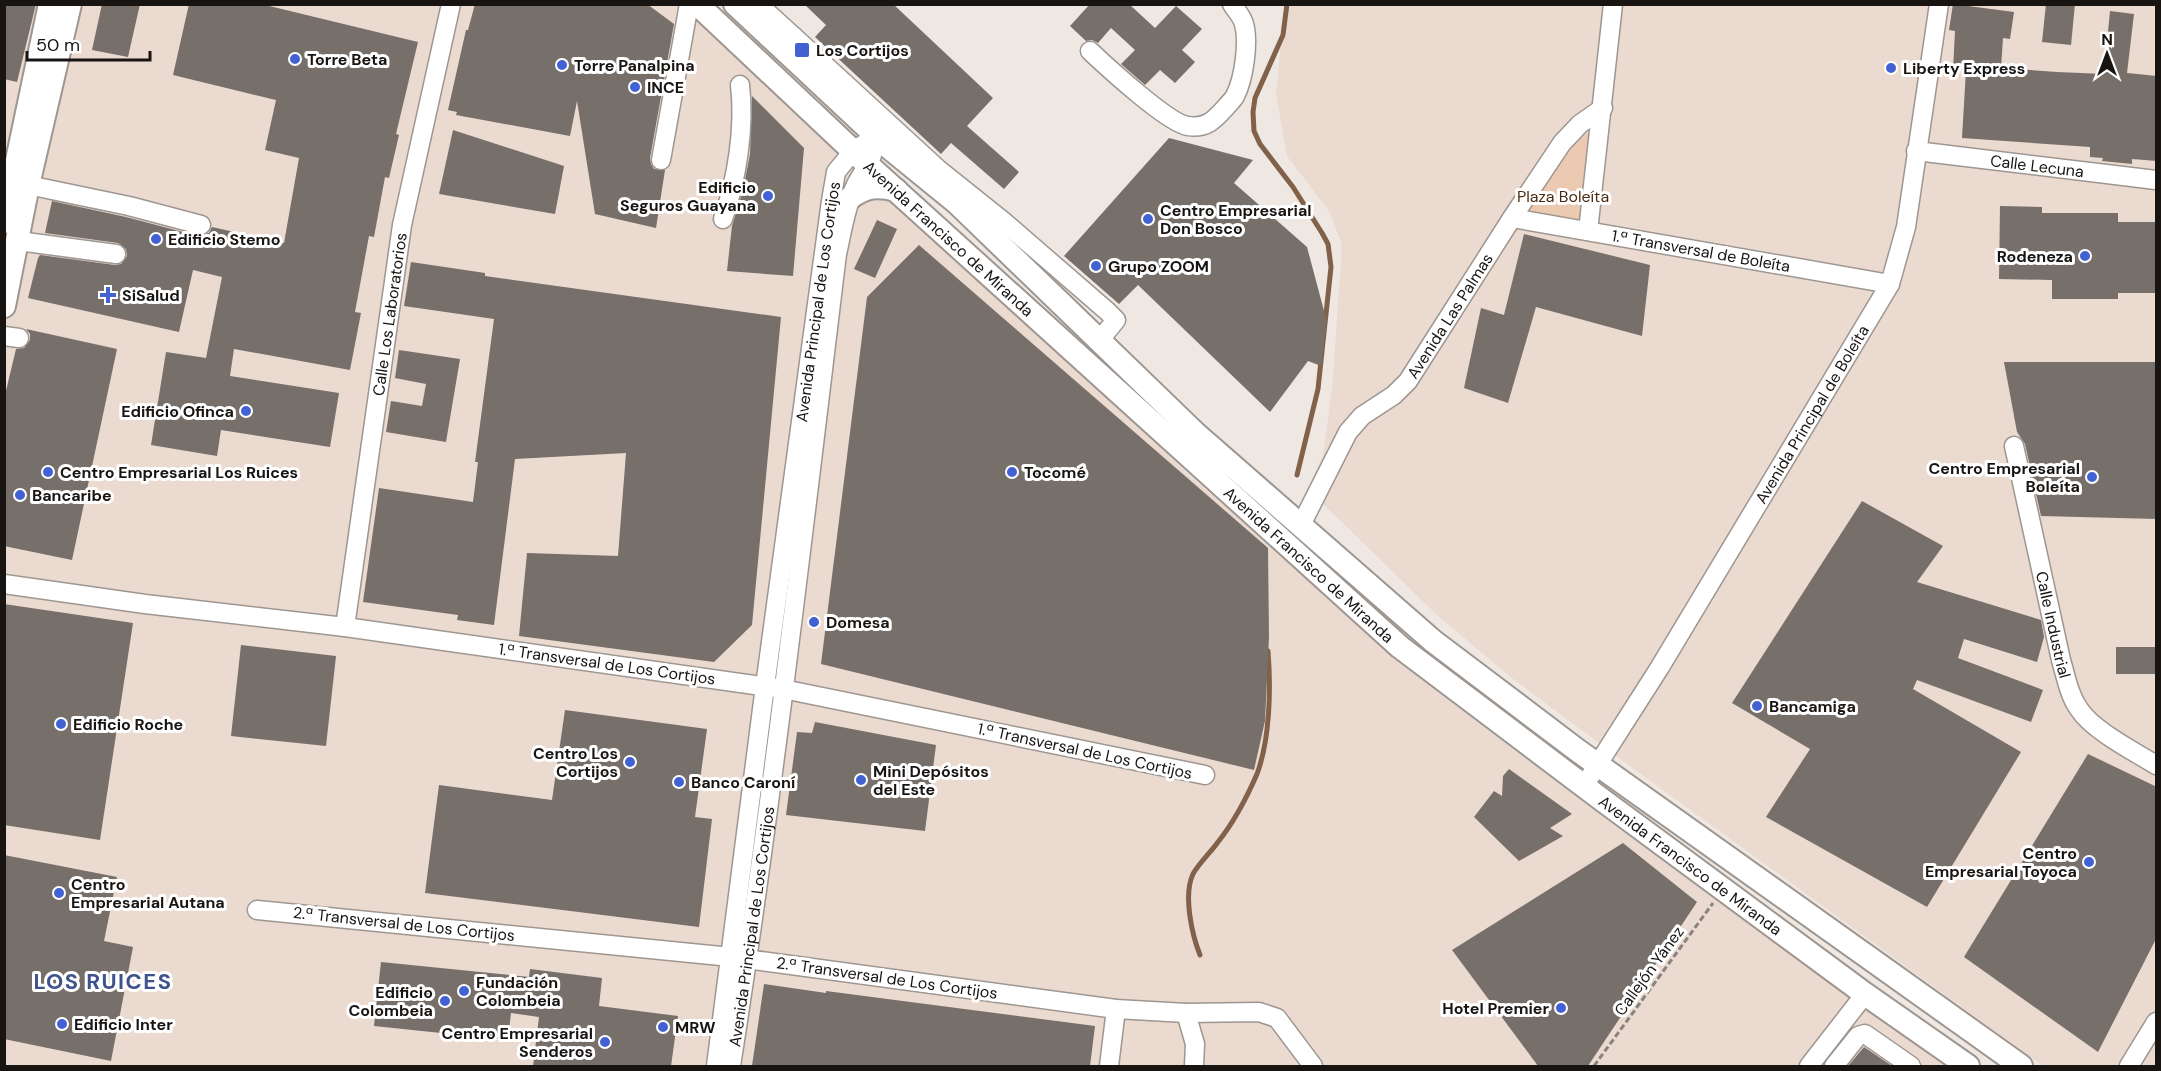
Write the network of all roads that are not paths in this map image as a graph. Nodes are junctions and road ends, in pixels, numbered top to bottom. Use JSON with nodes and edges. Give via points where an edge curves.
{"nodes":[{"id":1,"x":50,"y":4,"type":"edge"},
{"id":2,"x":70,"y":4,"type":"edge"},
{"id":3,"x":451,"y":4,"type":"edge"},
{"id":4,"x":689,"y":4,"type":"edge"},
{"id":5,"x":697,"y":4,"type":"edge"},
{"id":6,"x":735,"y":4,"type":"edge"},
{"id":7,"x":758,"y":4,"type":"edge"},
{"id":8,"x":1232,"y":4,"type":"edge"},
{"id":9,"x":1613,"y":4,"type":"edge"},
{"id":10,"x":1939,"y":4,"type":"edge"},
{"id":11,"x":768,"y":34,"type":"junction"},
{"id":12,"x":793,"y":36,"type":"junction"},
{"id":13,"x":1090,"y":51,"type":"dead end"},
{"id":14,"x":740,"y":85,"type":"dead end"},
{"id":15,"x":859,"y":97,"type":"junction"},
{"id":16,"x":1603,"y":108,"type":"junction"},
{"id":17,"x":877,"y":136,"type":"junction"},
{"id":18,"x":1916,"y":151,"type":"junction"},
{"id":19,"x":11,"y":156,"type":"edge"},
{"id":20,"x":861,"y":159,"type":"junction"},
{"id":21,"x":661,"y":160,"type":"dead end"},
{"id":22,"x":928,"y":170,"type":"junction"},
{"id":23,"x":2157,"y":180,"type":"edge"},
{"id":24,"x":28,"y":185,"type":"junction"},
{"id":25,"x":896,"y":190,"type":"junction"},
{"id":26,"x":850,"y":198,"type":"junction"},
{"id":27,"x":5,"y":217,"type":"edge"},
{"id":28,"x":1512,"y":218,"type":"junction"},
{"id":29,"x":723,"y":219,"type":"dead end"},
{"id":30,"x":201,"y":225,"type":"dead end"},
{"id":31,"x":1588,"y":231,"type":"junction"},
{"id":32,"x":18,"y":241,"type":"junction"},
{"id":33,"x":116,"y":254,"type":"dead end"},
{"id":34,"x":1890,"y":284,"type":"junction"},
{"id":35,"x":4,"y":306,"type":"edge"},
{"id":36,"x":2014,"y":446,"type":"dead end"},
{"id":37,"x":1301,"y":525,"type":"junction"},
{"id":38,"x":4,"y":584,"type":"edge"},
{"id":39,"x":345,"y":627,"type":"junction"},
{"id":40,"x":765,"y":686,"type":"junction"},
{"id":41,"x":783,"y":689,"type":"junction"},
{"id":42,"x":1599,"y":765,"type":"junction"},
{"id":43,"x":2157,"y":765,"type":"edge"},
{"id":44,"x":1205,"y":775,"type":"dead end"},
{"id":45,"x":1584,"y":786,"type":"junction"},
{"id":46,"x":257,"y":910,"type":"dead end"},
{"id":47,"x":739,"y":958,"type":"junction"},
{"id":48,"x":1865,"y":994,"type":"junction"},
{"id":49,"x":1116,"y":1010,"type":"junction"},
{"id":50,"x":1186,"y":1013,"type":"junction"},
{"id":51,"x":2157,"y":1022,"type":"edge"},
{"id":52,"x":716,"y":1066,"type":"edge"},
{"id":53,"x":731,"y":1066,"type":"edge"},
{"id":54,"x":1109,"y":1066,"type":"edge"},
{"id":55,"x":1194,"y":1066,"type":"edge"},
{"id":56,"x":1313,"y":1066,"type":"edge"},
{"id":57,"x":1809,"y":1066,"type":"edge"},
{"id":58,"x":1834,"y":1066,"type":"edge"},
{"id":59,"x":1911,"y":1066,"type":"edge"},
{"id":60,"x":1968,"y":1066,"type":"edge"},
{"id":61,"x":2021,"y":1066,"type":"edge"},
{"id":62,"x":2129,"y":1066,"type":"edge"}],
"edges":[{"from":1,"to":19,"type":"main road"},
{"from":2,"to":24,"type":"main road"},
{"from":3,"to":39,"type":"street","name":"Calle Los Laboratorios","via":[[402,225]]},
{"from":4,"to":21,"type":"street"},
{"from":5,"to":20,"type":"main road","name":"Avenida Francisco de Miranda"},
{"from":6,"to":11,"type":"main road","name":"Avenida Francisco de Miranda"},
{"from":7,"to":12,"type":"street","name":"Avenida Francisco de Miranda"},
{"from":8,"to":13,"type":"street","via":[[1244,26],[1246,51],[1241,75],[1235,97],[1213,122],[1202,126],[1180,125]]},
{"from":9,"to":16,"type":"street"},
{"from":10,"to":18,"type":"street","name":"Avenida Principal de Boleíta"},
{"from":11,"to":12,"type":"street"},
{"from":11,"to":17,"type":"main road","name":"Avenida Francisco de Miranda"},
{"from":12,"to":15,"type":"street","name":"Avenida Francisco de Miranda"},
{"from":14,"to":29,"type":"street","via":[[743,110]]},
{"from":15,"to":17,"type":"street"},
{"from":15,"to":22,"type":"street","name":"Avenida Francisco de Miranda"},
{"from":16,"to":28,"type":"street","name":"Avenida Las Palmas","via":[[1562,143]]},
{"from":16,"to":31,"type":"street"},
{"from":17,"to":20,"type":"street","name":"Avenida Principal de Los Cortijos"},
{"from":17,"to":22,"type":"main road","name":"Avenida Francisco de Miranda"},
{"from":18,"to":23,"type":"street","name":"Calle Lecuna"},
{"from":18,"to":34,"type":"street","name":"Avenida Principal de Boleíta","via":[[1906,227]]},
{"from":19,"to":27,"type":"main road"},
{"from":20,"to":25,"type":"main road","name":"Avenida Francisco de Miranda"},
{"from":20,"to":26,"type":"street","name":"Avenida Principal de Los Cortijos"},
{"from":20,"to":40,"type":"street","name":"Avenida Principal de Los Cortijos","via":[[836,172]]},
{"from":22,"to":37,"type":"main road","name":"Avenida Francisco de Miranda","via":[[956,193],[1194,433]]},
{"from":24,"to":30,"type":"street"},
{"from":24,"to":32,"type":"main road"},
{"from":25,"to":26,"type":"main road","via":[[879,186],[859,191]]},
{"from":25,"to":45,"type":"main road","name":"Avenida Francisco de Miranda","via":[[1400,647]]},
{"from":26,"to":41,"type":"street","name":"Avenida Principal de Los Cortijos","via":[[837,254]]},
{"from":28,"to":31,"type":"street","name":"1.ª Transversal de Boleíta"},
{"from":28,"to":37,"type":"street","name":"Avenida Las Palmas","via":[[1408,381],[1362,416],[1348,432]]},
{"from":31,"to":34,"type":"street","name":"1.ª Transversal de Boleíta"},
{"from":32,"to":33,"type":"street"},
{"from":32,"to":35,"type":"main road"},
{"from":34,"to":42,"type":"street","name":"Avenida Principal de Boleíta"},
{"from":36,"to":43,"type":"street","name":"Calle Industrial","via":[[2069,691],[2093,724]]},
{"from":37,"to":42,"type":"main road","name":"Avenida Francisco de Miranda","via":[[1434,641]]},
{"from":38,"to":39,"type":"street","name":"1.ª Transversal de Los Cortijos"},
{"from":39,"to":40,"type":"street","name":"1.ª Transversal de Los Cortijos"},
{"from":40,"to":41,"type":"street","name":"1.ª Transversal de Los Cortijos"},
{"from":40,"to":47,"type":"street","name":"Avenida Principal de Los Cortijos"},
{"from":41,"to":44,"type":"street","name":"1.ª Transversal de Los Cortijos"},
{"from":41,"to":47,"type":"street","name":"Avenida Principal de Los Cortijos"},
{"from":42,"to":45,"type":"street","name":"Avenida Principal de Boleíta"},
{"from":42,"to":61,"type":"main road","name":"Avenida Francisco de Miranda"},
{"from":45,"to":48,"type":"main road","name":"Avenida Francisco de Miranda"},
{"from":46,"to":47,"type":"street","name":"2.ª Transversal de Los Cortijos"},
{"from":47,"to":49,"type":"street","name":"2.ª Transversal de Los Cortijos"},
{"from":47,"to":52,"type":"street","name":"Avenida Principal de Los Cortijos"},
{"from":47,"to":53,"type":"street","name":"Avenida Principal de Los Cortijos"},
{"from":48,"to":57,"type":"street"},
{"from":48,"to":60,"type":"main road","name":"Avenida Francisco de Miranda"},
{"from":49,"to":50,"type":"street","name":"2.ª Transversal de Los Cortijos"},
{"from":49,"to":54,"type":"street"},
{"from":50,"to":55,"type":"street","via":[[1195,1044]]},
{"from":50,"to":56,"type":"street","name":"2.ª Transversal de Los Cortijos","via":[[1259,1012],[1277,1018]]},
{"from":51,"to":62,"type":"street"},
{"from":58,"to":59,"type":"street","via":[[1858,1036],[1864,1034]]}]}
